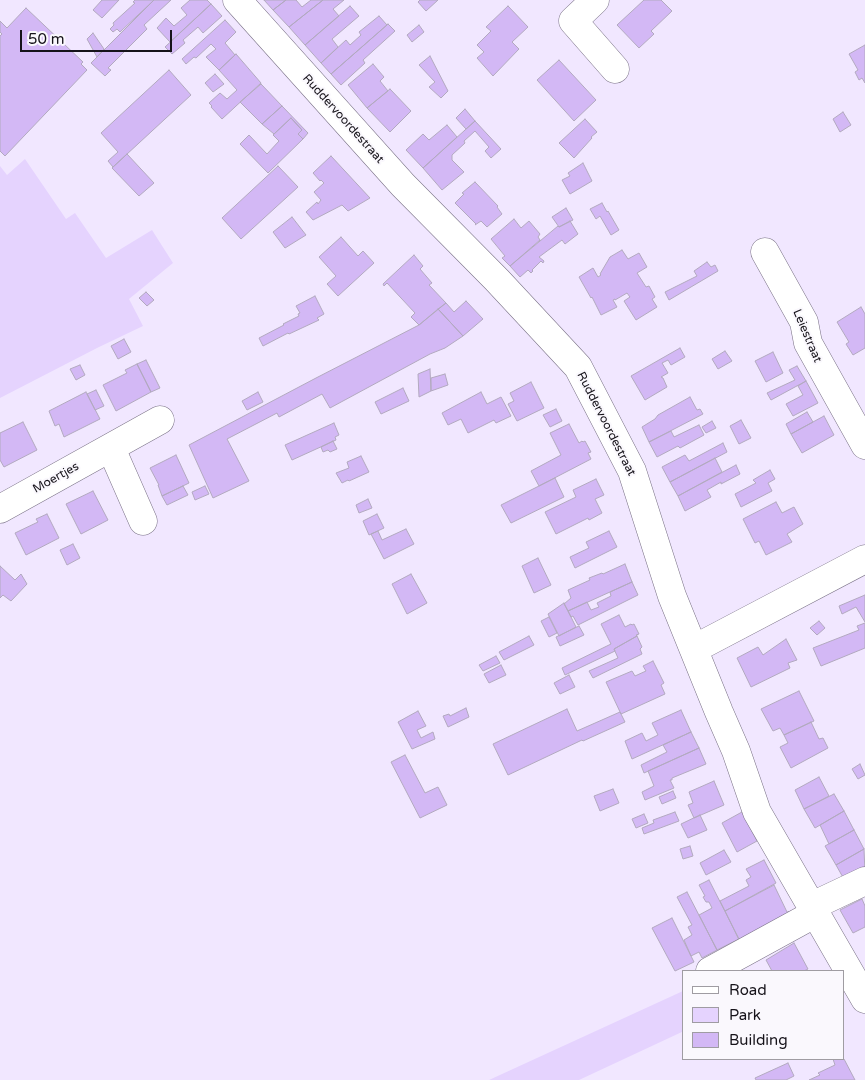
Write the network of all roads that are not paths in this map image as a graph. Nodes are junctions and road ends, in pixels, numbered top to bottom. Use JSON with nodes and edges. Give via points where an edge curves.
{"nodes":[{"id":1,"x":237,"y":0,"type":"edge"},
{"id":2,"x":595,"y":0,"type":"edge"},
{"id":3,"x":615,"y":69,"type":"dead end"},
{"id":4,"x":765,"y":252,"type":"dead end"},
{"id":5,"x":160,"y":420,"type":"dead end"},
{"id":6,"x":865,"y":445,"type":"edge"},
{"id":7,"x":111,"y":448,"type":"junction"},
{"id":8,"x":0,"y":509,"type":"edge"},
{"id":9,"x":143,"y":521,"type":"dead end"},
{"id":10,"x":865,"y":559,"type":"edge"},
{"id":11,"x":694,"y":650,"type":"junction"},
{"id":12,"x":865,"y":881,"type":"edge"},
{"id":13,"x":814,"y":910,"type":"junction"},
{"id":14,"x":712,"y":970,"type":"edge"},
{"id":15,"x":865,"y":999,"type":"edge"}],
"edges":[{"from":1,"to":11,"type":"street","name":"Ruddervoordestraat","via":[[403,185],[578,368],[632,471],[672,596]]},
{"from":2,"to":3,"type":"street","via":[[573,21]]},
{"from":4,"to":6,"type":"street","name":"Leiestraat","via":[[804,322],[808,343]]},
{"from":5,"to":7,"type":"street","name":"Moertjes"},
{"from":7,"to":8,"type":"street","name":"Moertjes"},
{"from":7,"to":9,"type":"street"},
{"from":10,"to":11,"type":"street"},
{"from":11,"to":13,"type":"street","name":"Ruddervoordestraat","via":[[736,751],[757,812]]},
{"from":12,"to":13,"type":"street"},
{"from":13,"to":14,"type":"street"},
{"from":13,"to":15,"type":"street","name":"Ruddervoordestraat"}]}
